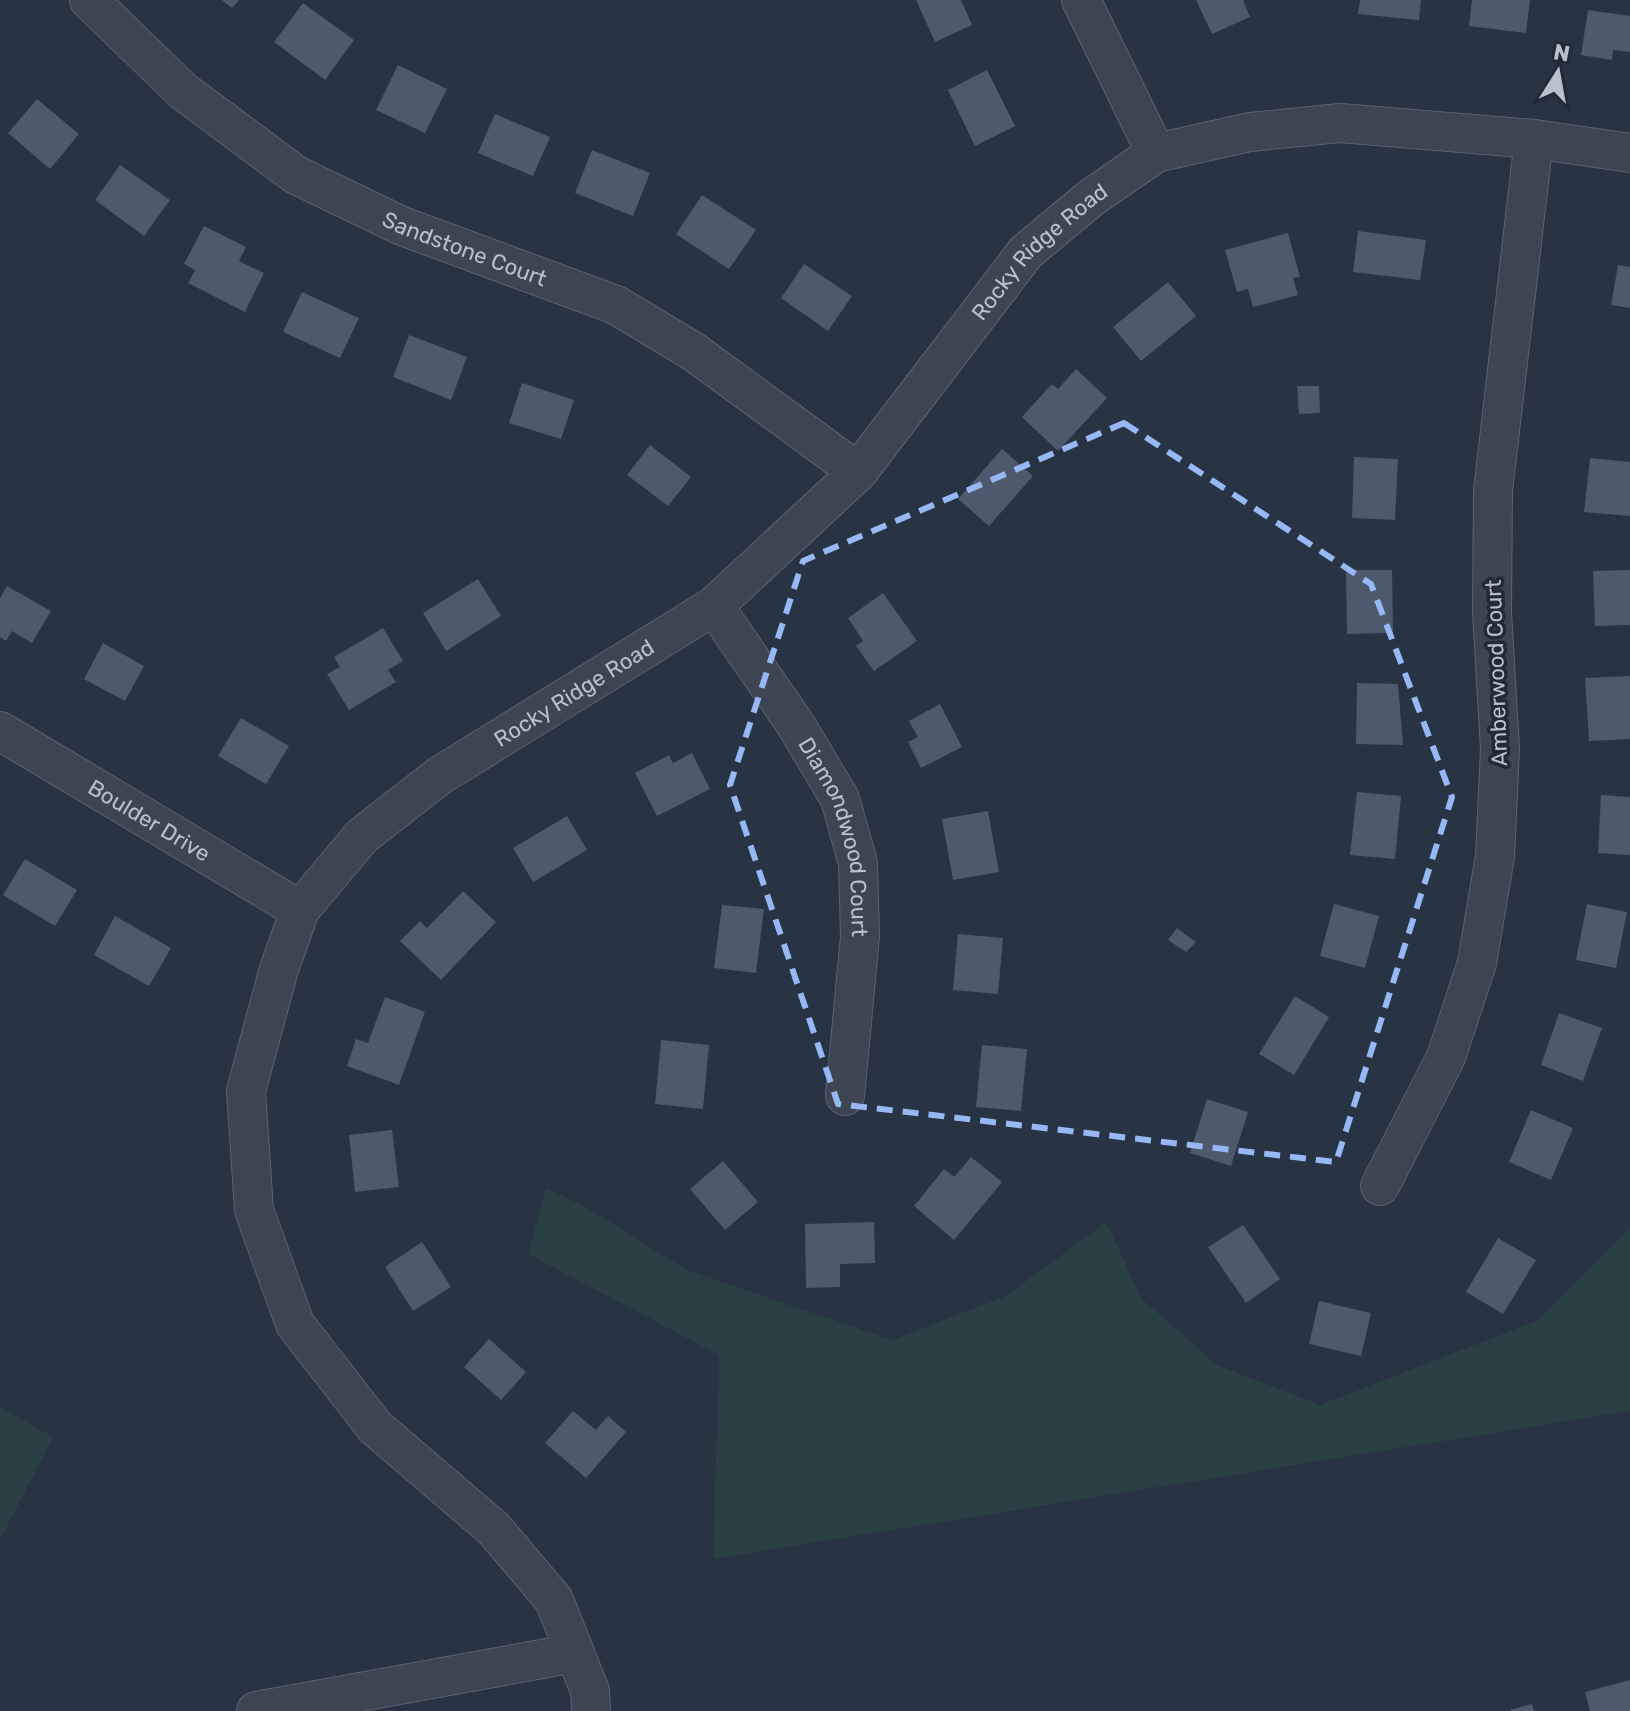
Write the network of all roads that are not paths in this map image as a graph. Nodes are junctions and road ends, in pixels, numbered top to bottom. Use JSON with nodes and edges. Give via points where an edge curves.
{"nodes":[{"id":1,"x":89,"y":0,"type":"edge"},
{"id":2,"x":1081,"y":0,"type":"edge"},
{"id":3,"x":1534,"y":139,"type":"junction"},
{"id":4,"x":1156,"y":153,"type":"junction"},
{"id":5,"x":1630,"y":153,"type":"edge"},
{"id":6,"x":858,"y":472,"type":"junction"},
{"id":7,"x":714,"y":606,"type":"junction"},
{"id":8,"x":0,"y":731,"type":"edge"},
{"id":9,"x":300,"y":910,"type":"junction"},
{"id":10,"x":845,"y":1096,"type":"dead end"},
{"id":11,"x":1380,"y":1186,"type":"dead end"},
{"id":12,"x":575,"y":1653,"type":"junction"},
{"id":13,"x":256,"y":1711,"type":"edge"},
{"id":14,"x":591,"y":1711,"type":"edge"}],
"edges":[{"from":1,"to":6,"type":"street","name":"Sandstone Court","via":[[183,91],[296,175],[402,226],[616,305],[694,352]]},
{"from":2,"to":4,"type":"street"},
{"from":3,"to":4,"type":"street","name":"Rocky Ridge Road","via":[[1340,123],[1250,132]]},
{"from":3,"to":5,"type":"street","name":"Rocky Ridge Road"},
{"from":3,"to":11,"type":"street","name":"Amberwood Court","via":[[1493,491],[1492,612],[1500,749],[1495,856],[1477,963],[1446,1057]]},
{"from":4,"to":6,"type":"street","name":"Rocky Ridge Road","via":[[1026,252]]},
{"from":6,"to":7,"type":"street","name":"Rocky Ridge Road"},
{"from":7,"to":9,"type":"street","name":"Rocky Ridge Road","via":[[439,776],[362,836]]},
{"from":7,"to":10,"type":"street","name":"Diamondwood Court","via":[[840,799],[858,863],[860,936]]},
{"from":8,"to":9,"type":"street","name":"Boulder Drive"},
{"from":9,"to":12,"type":"street","name":"Rocky Ridge Road","via":[[246,1091],[254,1210],[295,1324],[375,1427],[494,1529],[554,1600]]},
{"from":12,"to":13,"type":"street"},
{"from":12,"to":14,"type":"street","name":"Rocky Ridge Road","via":[[590,1691]]}]}
